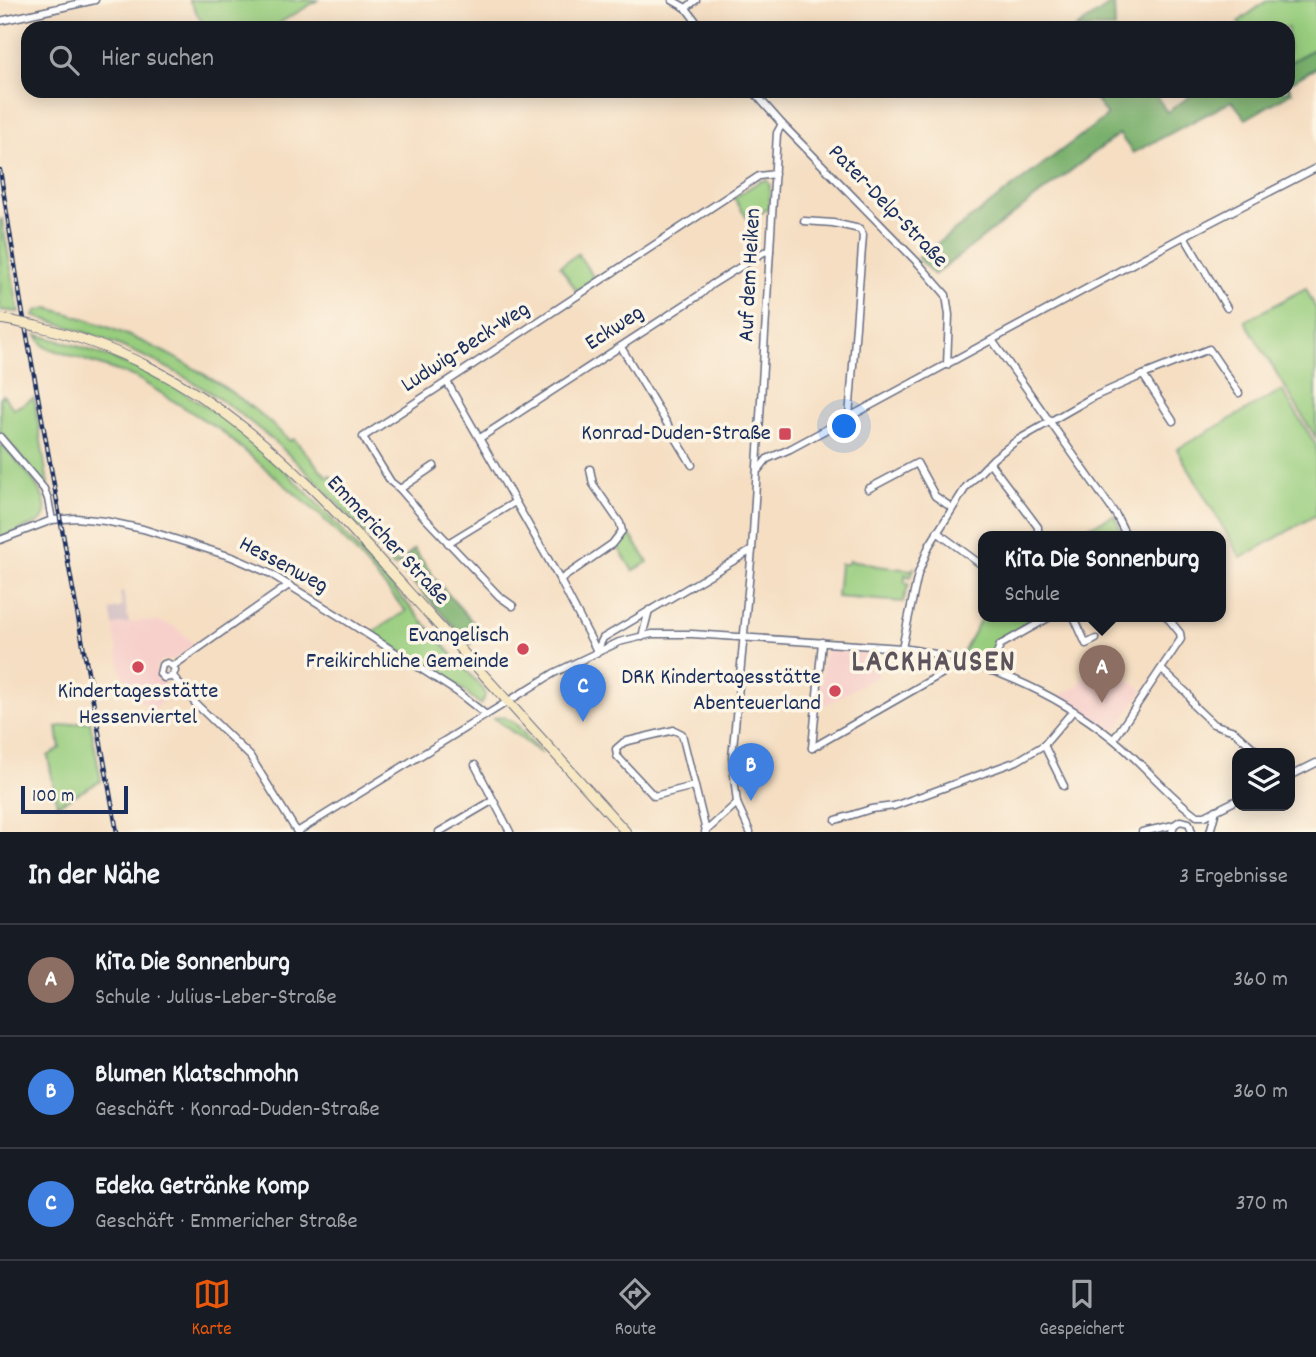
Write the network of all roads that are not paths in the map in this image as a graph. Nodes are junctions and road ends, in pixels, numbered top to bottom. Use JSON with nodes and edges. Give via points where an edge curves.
{"nodes":[{"id":1,"x":95,"y":0,"type":"edge"},
{"id":2,"x":672,"y":0,"type":"edge"},
{"id":3,"x":696,"y":0,"type":"edge"},
{"id":4,"x":686,"y":8,"type":"junction"},
{"id":5,"x":0,"y":21,"type":"edge"},
{"id":6,"x":696,"y":21,"type":"edge"},
{"id":7,"x":759,"y":98,"type":"edge"},
{"id":8,"x":782,"y":124,"type":"junction"},
{"id":9,"x":1316,"y":168,"type":"edge"},
{"id":10,"x":775,"y":174,"type":"junction"},
{"id":11,"x":804,"y":221,"type":"dead end"},
{"id":12,"x":1184,"y":236,"type":"junction"},
{"id":13,"x":770,"y":251,"type":"junction"},
{"id":14,"x":1227,"y":308,"type":"dead end"},
{"id":15,"x":0,"y":319,"type":"edge"},
{"id":16,"x":992,"y":340,"type":"junction"},
{"id":17,"x":621,"y":347,"type":"junction"},
{"id":18,"x":947,"y":365,"type":"junction"},
{"id":19,"x":1143,"y":375,"type":"junction"},
{"id":20,"x":447,"y":382,"type":"junction"},
{"id":21,"x":1238,"y":393,"type":"dead end"},
{"id":22,"x":849,"y":417,"type":"junction"},
{"id":23,"x":1173,"y":421,"type":"dead end"},
{"id":24,"x":1049,"y":422,"type":"junction"},
{"id":25,"x":0,"y":437,"type":"edge"},
{"id":26,"x":480,"y":438,"type":"junction"},
{"id":27,"x":990,"y":463,"type":"junction"},
{"id":28,"x":692,"y":465,"type":"dead end"},
{"id":29,"x":434,"y":466,"type":"dead end"},
{"id":30,"x":590,"y":470,"type":"dead end"},
{"id":31,"x":757,"y":474,"type":"junction"},
{"id":32,"x":400,"y":489,"type":"junction"},
{"id":33,"x":869,"y":489,"type":"dead end"},
{"id":34,"x":514,"y":502,"type":"junction"},
{"id":35,"x":952,"y":508,"type":"junction"},
{"id":36,"x":52,"y":520,"type":"junction"},
{"id":37,"x":1038,"y":531,"type":"edge"},
{"id":38,"x":1124,"y":531,"type":"edge"},
{"id":39,"x":937,"y":532,"type":"junction"},
{"id":40,"x":0,"y":540,"type":"edge"},
{"id":41,"x":448,"y":543,"type":"junction"},
{"id":42,"x":752,"y":550,"type":"junction"},
{"id":43,"x":978,"y":562,"type":"edge"},
{"id":44,"x":560,"y":580,"type":"junction"},
{"id":45,"x":289,"y":585,"type":"junction"},
{"id":46,"x":513,"y":606,"type":"dead end"},
{"id":47,"x":649,"y":610,"type":"junction"},
{"id":48,"x":1041,"y":622,"type":"edge"},
{"id":49,"x":1075,"y":622,"type":"edge"},
{"id":50,"x":1171,"y":622,"type":"edge"},
{"id":51,"x":642,"y":637,"type":"junction"},
{"id":52,"x":745,"y":637,"type":"junction"},
{"id":53,"x":1096,"y":639,"type":"dead end"},
{"id":54,"x":821,"y":642,"type":"junction"},
{"id":55,"x":902,"y":648,"type":"junction"},
{"id":56,"x":597,"y":651,"type":"junction"},
{"id":57,"x":964,"y":661,"type":"junction"},
{"id":58,"x":173,"y":666,"type":"junction"},
{"id":59,"x":1162,"y":670,"type":"junction"},
{"id":60,"x":991,"y":671,"type":"junction"},
{"id":61,"x":173,"y":676,"type":"junction"},
{"id":62,"x":508,"y":701,"type":"junction"},
{"id":63,"x":1073,"y":711,"type":"junction"},
{"id":64,"x":485,"y":715,"type":"junction"},
{"id":65,"x":1114,"y":739,"type":"junction"},
{"id":66,"x":1044,"y":745,"type":"junction"},
{"id":67,"x":1253,"y":748,"type":"edge"},
{"id":68,"x":1316,"y":764,"type":"edge"},
{"id":69,"x":475,"y":765,"type":"dead end"},
{"id":70,"x":1295,"y":774,"type":"edge"},
{"id":71,"x":694,"y":786,"type":"junction"},
{"id":72,"x":1064,"y":786,"type":"dead end"},
{"id":73,"x":492,"y":801,"type":"junction"},
{"id":74,"x":1232,"y":802,"type":"edge"},
{"id":75,"x":737,"y":803,"type":"junction"},
{"id":76,"x":1216,"y":810,"type":"junction"},
{"id":77,"x":836,"y":820,"type":"dead end"},
{"id":78,"x":1173,"y":828,"type":"edge"},
{"id":79,"x":297,"y":832,"type":"edge"},
{"id":80,"x":439,"y":832,"type":"edge"},
{"id":81,"x":510,"y":832,"type":"edge"},
{"id":82,"x":626,"y":832,"type":"edge"},
{"id":83,"x":705,"y":832,"type":"edge"},
{"id":84,"x":750,"y":832,"type":"edge"},
{"id":85,"x":1142,"y":832,"type":"edge"},
{"id":86,"x":1192,"y":832,"type":"edge"},
{"id":87,"x":1210,"y":832,"type":"edge"}],
"edges":[{"from":1,"to":5,"type":"street"},
{"from":2,"to":4,"type":"street"},
{"from":3,"to":4,"type":"street"},
{"from":4,"to":6,"type":"street"},
{"from":7,"to":8,"type":"street"},
{"from":8,"to":10,"type":"street","name":"Auf dem Heiken","via":[[777,132]]},
{"from":8,"to":18,"type":"street","name":"Pater-Delp-Straße","via":[[946,295]]},
{"from":9,"to":12,"type":"street"},
{"from":10,"to":13,"type":"street","name":"Auf dem Heiken"},
{"from":10,"to":20,"type":"street","name":"Ludwig-Beck-Weg","via":[[760,176]]},
{"from":11,"to":22,"type":"street","via":[[851,226],[863,236]]},
{"from":12,"to":14,"type":"street"},
{"from":12,"to":16,"type":"street"},
{"from":13,"to":17,"type":"street","name":"Eckweg"},
{"from":13,"to":31,"type":"street","name":"Auf dem Heiken"},
{"from":15,"to":62,"type":"main road","name":"Emmericher Straße","bridge":true,"via":[[84,339],[164,374],[223,410],[289,464]]},
{"from":16,"to":18,"type":"street"},
{"from":16,"to":24,"type":"street"},
{"from":17,"to":26,"type":"street","name":"Eckweg"},
{"from":17,"to":28,"type":"street"},
{"from":18,"to":22,"type":"street"},
{"from":19,"to":21,"type":"street","via":[[1209,349]]},
{"from":19,"to":23,"type":"street"},
{"from":19,"to":24,"type":"street"},
{"from":20,"to":26,"type":"street"},
{"from":20,"to":32,"type":"street","name":"Ludwig-Beck-Weg","via":[[363,437]]},
{"from":22,"to":31,"type":"street","via":[[767,459]]},
{"from":24,"to":27,"type":"street"},
{"from":24,"to":38,"type":"street"},
{"from":25,"to":36,"type":"street","via":[[44,489]]},
{"from":26,"to":34,"type":"street"},
{"from":27,"to":35,"type":"street","via":[[965,487]]},
{"from":27,"to":37,"type":"street"},
{"from":29,"to":32,"type":"street"},
{"from":30,"to":44,"type":"street","via":[[593,484],[622,531]]},
{"from":31,"to":42,"type":"street"},
{"from":32,"to":41,"type":"street"},
{"from":33,"to":35,"type":"street","via":[[917,463],[935,496]]},
{"from":34,"to":41,"type":"street"},
{"from":34,"to":44,"type":"street"},
{"from":35,"to":39,"type":"street"},
{"from":36,"to":40,"type":"street","name":"Hessenweg"},
{"from":36,"to":45,"type":"street","name":"Hessenweg","via":[[89,519],[144,529],[232,557]]},
{"from":39,"to":43,"type":"street"},
{"from":39,"to":55,"type":"street","via":[[918,574]]},
{"from":41,"to":46,"type":"street"},
{"from":42,"to":47,"type":"street"},
{"from":42,"to":52,"type":"street"},
{"from":44,"to":56,"type":"street"},
{"from":45,"to":58,"type":"street"},
{"from":45,"to":64,"type":"street","name":"Hessenweg","via":[[427,672]]},
{"from":47,"to":51,"type":"street"},
{"from":47,"to":56,"type":"street","via":[[603,638]]},
{"from":48,"to":60,"type":"street","via":[[1000,645]]},
{"from":49,"to":53,"type":"street","via":[[1086,644]]},
{"from":50,"to":59,"type":"street","via":[[1181,639]]},
{"from":51,"to":52,"type":"street"},
{"from":51,"to":56,"type":"street"},
{"from":52,"to":54,"type":"street"},
{"from":52,"to":75,"type":"street","via":[[732,758]]},
{"from":54,"to":55,"type":"street"},
{"from":54,"to":57,"type":"street","via":[[812,748]]},
{"from":55,"to":57,"type":"street"},
{"from":56,"to":62,"type":"street"},
{"from":57,"to":60,"type":"street"},
{"from":58,"to":61,"type":"street"},
{"from":58,"to":61,"type":"street","via":[[164,664],[159,672],[164,678]]},
{"from":59,"to":65,"type":"street"},
{"from":59,"to":67,"type":"street","via":[[1213,724],[1234,731]]},
{"from":60,"to":63,"type":"street"},
{"from":61,"to":79,"type":"street","via":[[250,756]]},
{"from":62,"to":64,"type":"street"},
{"from":62,"to":82,"type":"main road","name":"Emmericher Straße"},
{"from":63,"to":65,"type":"street"},
{"from":63,"to":66,"type":"street"},
{"from":64,"to":79,"type":"street"},
{"from":65,"to":76,"type":"street","via":[[1197,816]]},
{"from":66,"to":72,"type":"street"},
{"from":66,"to":77,"type":"street","via":[[990,772],[894,806]]},
{"from":68,"to":70,"type":"street"},
{"from":69,"to":73,"type":"street"},
{"from":71,"to":71,"type":"street","via":[[682,734],[677,731],[624,742],[616,749],[617,756],[654,796]]},
{"from":71,"to":83,"type":"street"},
{"from":73,"to":80,"type":"street"},
{"from":73,"to":81,"type":"street"},
{"from":74,"to":76,"type":"street"},
{"from":75,"to":83,"type":"street"},
{"from":75,"to":84,"type":"street"},
{"from":76,"to":87,"type":"street"},
{"from":78,"to":85,"type":"street"},
{"from":78,"to":86,"type":"street","via":[[1185,821]]}]}
